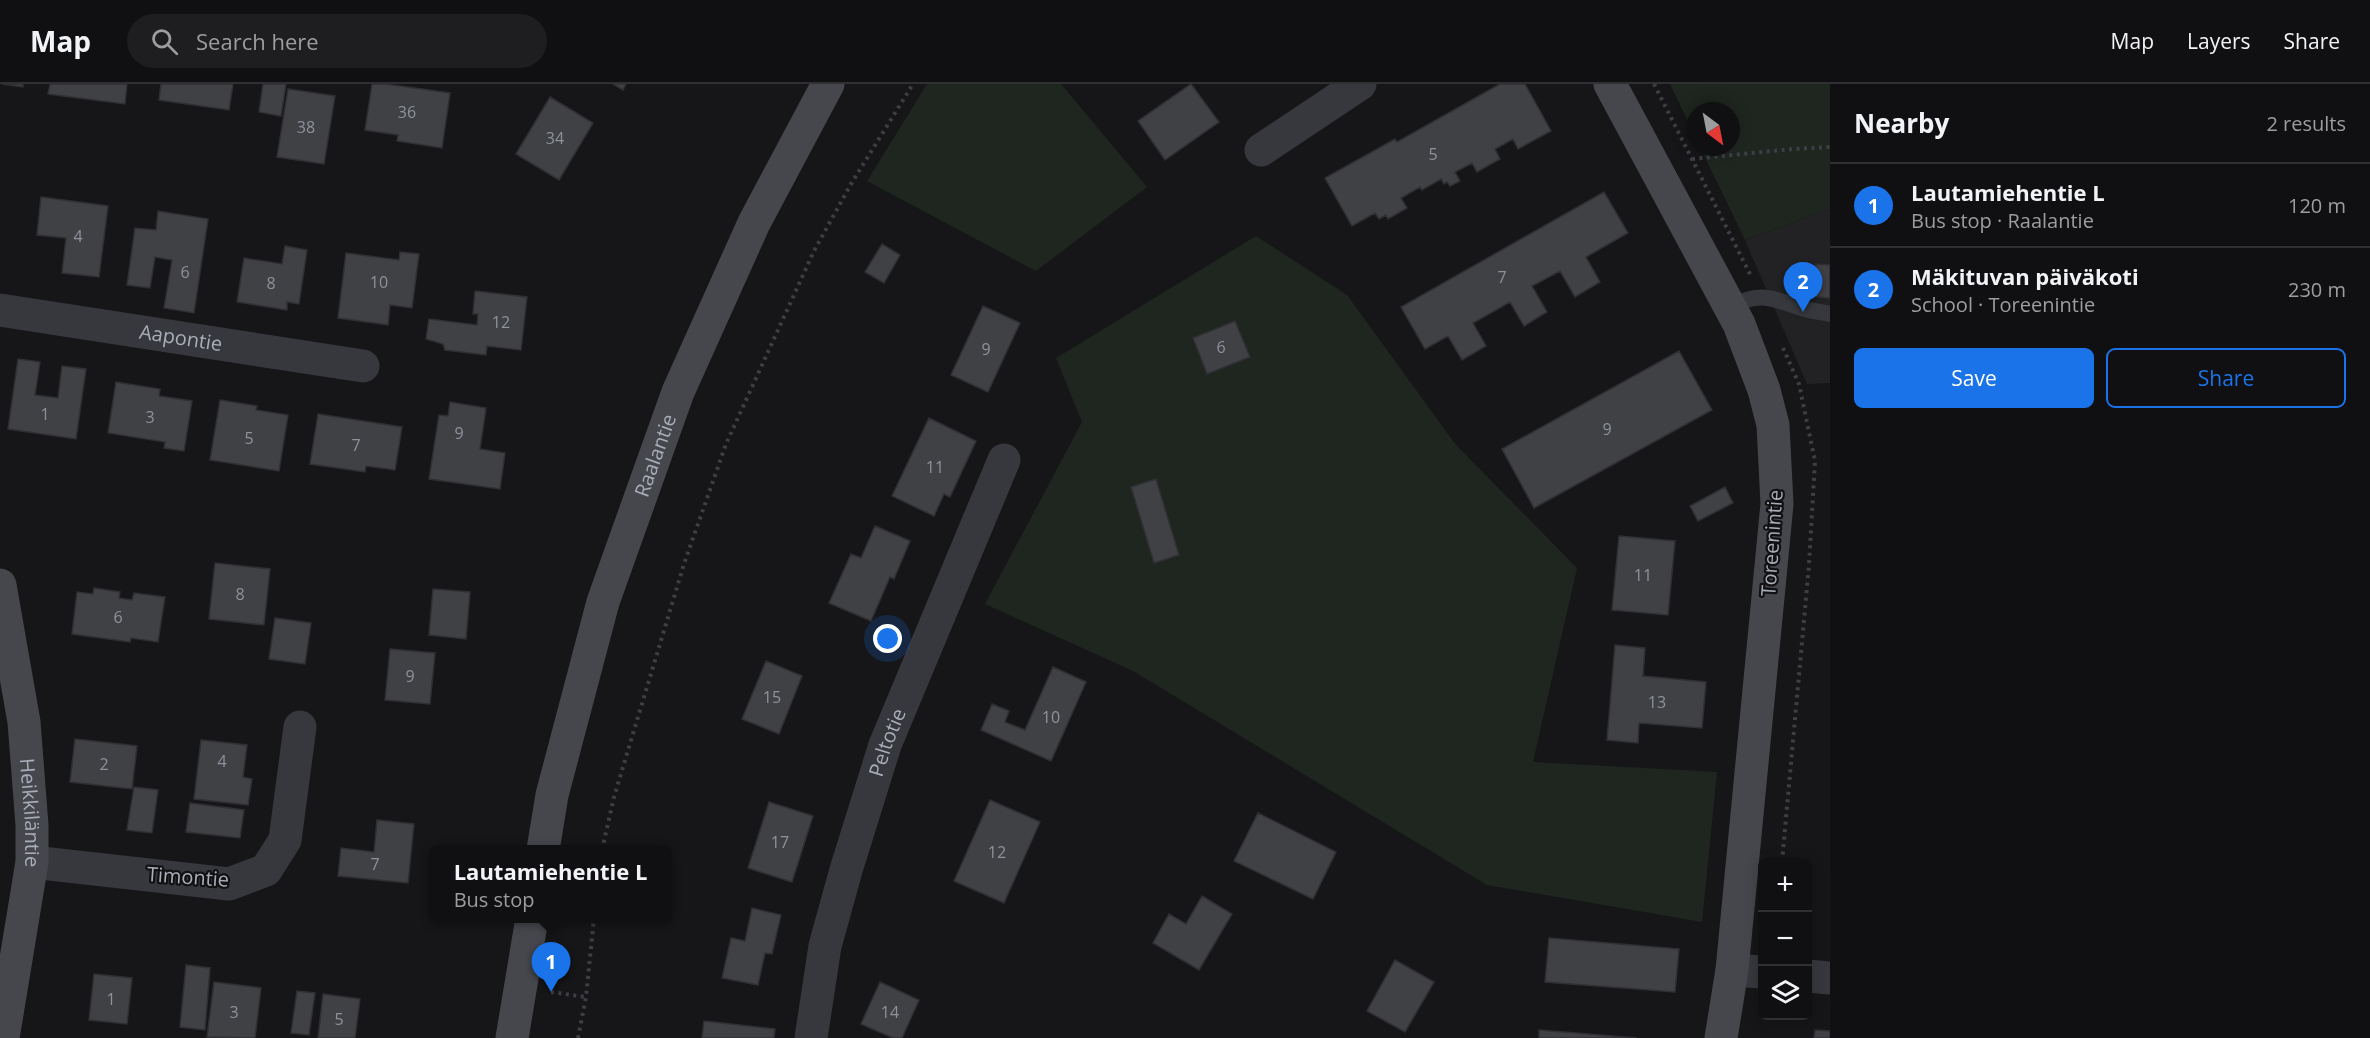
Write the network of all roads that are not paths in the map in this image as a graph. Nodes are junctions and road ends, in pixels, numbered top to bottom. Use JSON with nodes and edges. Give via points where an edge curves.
{"nodes":[{"id":1,"x":828,"y":84,"type":"edge"},
{"id":2,"x":1360,"y":84,"type":"edge"},
{"id":3,"x":1610,"y":84,"type":"edge"},
{"id":4,"x":1261,"y":150,"type":"dead end"},
{"id":5,"x":1731,"y":308,"type":"junction"},
{"id":6,"x":0,"y":310,"type":"edge"},
{"id":7,"x":1830,"y":314,"type":"edge"},
{"id":8,"x":363,"y":366,"type":"dead end"},
{"id":9,"x":1004,"y":460,"type":"dead end"},
{"id":10,"x":0,"y":585,"type":"edge"},
{"id":11,"x":300,"y":727,"type":"dead end"},
{"id":12,"x":544,"y":845,"type":"edge"},
{"id":13,"x":32,"y":862,"type":"junction"},
{"id":14,"x":531,"y":923,"type":"edge"},
{"id":15,"x":1747,"y":971,"type":"edge"},
{"id":16,"x":1812,"y":976,"type":"edge"},
{"id":17,"x":1830,"y":978,"type":"edge"},
{"id":18,"x":3,"y":1038,"type":"edge"},
{"id":19,"x":512,"y":1038,"type":"edge"},
{"id":20,"x":811,"y":1038,"type":"edge"},
{"id":21,"x":1720,"y":1038,"type":"edge"}],
"edges":[{"from":1,"to":12,"type":"street","name":"Raalantie","via":[[754,223],[678,392],[603,602],[552,795]]},
{"from":2,"to":4,"type":"street"},
{"from":3,"to":5,"type":"street","name":"Toreenintie"},
{"from":5,"to":7,"type":"lane","via":[[1760,296]]},
{"from":5,"to":15,"type":"street","name":"Toreenintie","via":[[1764,390],[1773,425],[1777,504]]},
{"from":6,"to":8,"type":"street","name":"Aapontie"},
{"from":9,"to":20,"type":"street","name":"Peltotie","via":[[885,745],[825,946]]},
{"from":10,"to":13,"type":"street","name":"Heikkiläntie","via":[[24,722]]},
{"from":11,"to":13,"type":"street","name":"Timontie","via":[[285,840],[266,870],[229,884]]},
{"from":13,"to":18,"type":"street","name":"Heikkiläntie"},
{"from":14,"to":19,"type":"street"},
{"from":15,"to":21,"type":"street","name":"Toreenintie"},
{"from":16,"to":17,"type":"street"}]}
